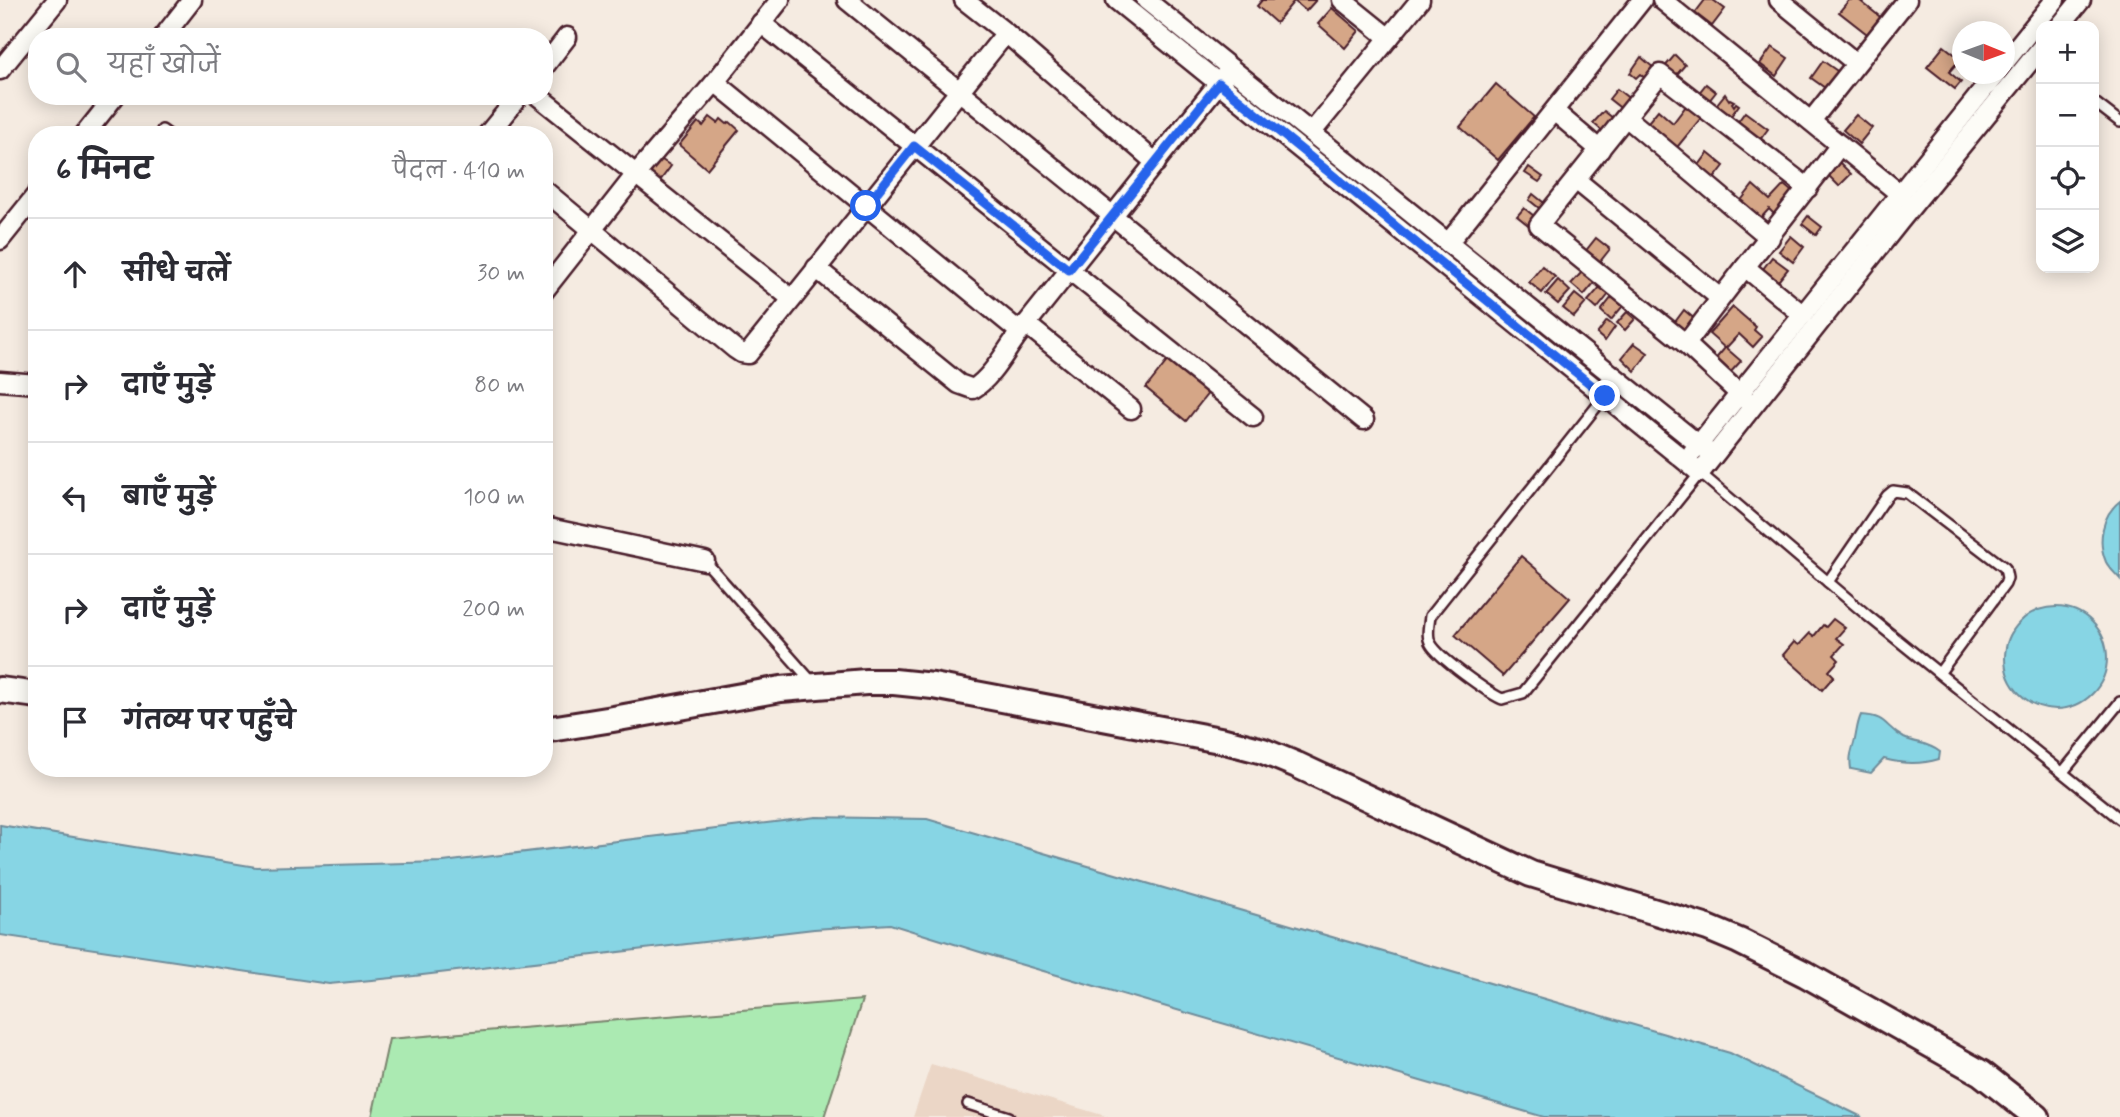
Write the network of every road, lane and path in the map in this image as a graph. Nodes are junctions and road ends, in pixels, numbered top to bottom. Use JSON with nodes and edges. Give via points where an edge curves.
{"nodes":[{"id":1,"x":57,"y":0,"type":"edge"},
{"id":2,"x":192,"y":0,"type":"edge"},
{"id":3,"x":780,"y":0,"type":"edge"},
{"id":4,"x":847,"y":0,"type":"edge"},
{"id":5,"x":964,"y":0,"type":"edge"},
{"id":6,"x":1116,"y":0,"type":"edge"},
{"id":7,"x":1146,"y":0,"type":"edge"},
{"id":8,"x":1342,"y":0,"type":"edge"},
{"id":9,"x":1420,"y":0,"type":"edge"},
{"id":10,"x":1642,"y":0,"type":"edge"},
{"id":11,"x":1662,"y":0,"type":"edge"},
{"id":12,"x":1779,"y":0,"type":"edge"},
{"id":13,"x":1907,"y":0,"type":"edge"},
{"id":14,"x":2054,"y":0,"type":"edge"},
{"id":15,"x":2081,"y":0,"type":"edge"},
{"id":16,"x":2064,"y":21,"type":"edge"},
{"id":17,"x":761,"y":23,"type":"junction"},
{"id":18,"x":35,"y":28,"type":"edge"},
{"id":19,"x":170,"y":28,"type":"edge"},
{"id":20,"x":1006,"y":33,"type":"junction"},
{"id":21,"x":28,"y":36,"type":"edge"},
{"id":22,"x":567,"y":37,"type":"dead end"},
{"id":23,"x":1389,"y":38,"type":"junction"},
{"id":24,"x":2015,"y":49,"type":"edge"},
{"id":25,"x":553,"y":55,"type":"edge"},
{"id":26,"x":2036,"y":60,"type":"edge"},
{"id":27,"x":1856,"y":64,"type":"junction"},
{"id":28,"x":1231,"y":68,"type":"junction"},
{"id":29,"x":0,"y":71,"type":"edge"},
{"id":30,"x":715,"y":82,"type":"junction"},
{"id":31,"x":1219,"y":83,"type":"junction"},
{"id":32,"x":1988,"y":84,"type":"edge"},
{"id":33,"x":959,"y":91,"type":"junction"},
{"id":34,"x":108,"y":105,"type":"edge"},
{"id":35,"x":512,"y":105,"type":"edge"},
{"id":36,"x":549,"y":105,"type":"edge"},
{"id":37,"x":2099,"y":106,"type":"edge"},
{"id":38,"x":1554,"y":111,"type":"junction"},
{"id":39,"x":1626,"y":117,"type":"junction"},
{"id":40,"x":1811,"y":121,"type":"junction"},
{"id":41,"x":2120,"y":122,"type":"edge"},
{"id":42,"x":91,"y":126,"type":"edge"},
{"id":43,"x":494,"y":126,"type":"edge"},
{"id":44,"x":1312,"y":132,"type":"junction"},
{"id":45,"x":1840,"y":145,"type":"junction"},
{"id":46,"x":914,"y":146,"type":"junction"},
{"id":47,"x":1600,"y":150,"type":"junction"},
{"id":48,"x":1156,"y":163,"type":"junction"},
{"id":49,"x":636,"y":174,"type":"junction"},
{"id":50,"x":1576,"y":180,"type":"junction"},
{"id":51,"x":1808,"y":188,"type":"junction"},
{"id":52,"x":1900,"y":194,"type":"junction"},
{"id":53,"x":553,"y":198,"type":"edge"},
{"id":54,"x":28,"y":205,"type":"edge"},
{"id":55,"x":866,"y":206,"type":"junction"},
{"id":56,"x":1113,"y":216,"type":"junction"},
{"id":57,"x":592,"y":230,"type":"junction"},
{"id":58,"x":1770,"y":238,"type":"junction"},
{"id":59,"x":0,"y":240,"type":"edge"},
{"id":60,"x":1448,"y":243,"type":"junction"},
{"id":61,"x":1745,"y":267,"type":"junction"},
{"id":62,"x":816,"y":268,"type":"junction"},
{"id":63,"x":1069,"y":270,"type":"junction"},
{"id":64,"x":553,"y":275,"type":"edge"},
{"id":65,"x":1720,"y":298,"type":"junction"},
{"id":66,"x":792,"y":299,"type":"junction"},
{"id":67,"x":1802,"y":315,"type":"junction"},
{"id":68,"x":1023,"y":328,"type":"junction"},
{"id":69,"x":1686,"y":344,"type":"junction"},
{"id":70,"x":0,"y":381,"type":"edge"},
{"id":71,"x":28,"y":383,"type":"edge"},
{"id":72,"x":1737,"y":394,"type":"junction"},
{"id":73,"x":1605,"y":396,"type":"junction"},
{"id":74,"x":1752,"y":406,"type":"junction"},
{"id":75,"x":1131,"y":409,"type":"dead end"},
{"id":76,"x":1253,"y":417,"type":"dead end"},
{"id":77,"x":1364,"y":419,"type":"dead end"},
{"id":78,"x":1699,"y":444,"type":"junction"},
{"id":79,"x":1713,"y":456,"type":"junction"},
{"id":80,"x":1685,"y":461,"type":"junction"},
{"id":81,"x":1700,"y":472,"type":"junction"},
{"id":82,"x":553,"y":529,"type":"edge"},
{"id":83,"x":705,"y":561,"type":"joint"},
{"id":84,"x":1828,"y":582,"type":"junction"},
{"id":85,"x":1940,"y":672,"type":"junction"},
{"id":86,"x":816,"y":687,"type":"junction"},
{"id":87,"x":0,"y":690,"type":"edge"},
{"id":88,"x":28,"y":694,"type":"edge"},
{"id":89,"x":2120,"y":702,"type":"edge"},
{"id":90,"x":553,"y":729,"type":"edge"},
{"id":91,"x":2063,"y":772,"type":"junction"},
{"id":92,"x":2120,"y":819,"type":"edge"},
{"id":93,"x":968,"y":1104,"type":"dead end"},
{"id":94,"x":1009,"y":1117,"type":"edge"},
{"id":95,"x":2037,"y":1117,"type":"edge"}],
"edges":[{"from":1,"to":18,"type":"street"},
{"from":2,"to":19,"type":"street"},
{"from":3,"to":17,"type":"street"},
{"from":4,"to":33,"type":"street"},
{"from":5,"to":20,"type":"street"},
{"from":6,"to":31,"type":"street"},
{"from":7,"to":28,"type":"street"},
{"from":8,"to":23,"type":"street"},
{"from":9,"to":23,"type":"street"},
{"from":10,"to":38,"type":"street"},
{"from":11,"to":40,"type":"street"},
{"from":12,"to":27,"type":"street"},
{"from":13,"to":27,"type":"street"},
{"from":14,"to":24,"type":"street"},
{"from":15,"to":16,"type":"street"},
{"from":17,"to":30,"type":"street"},
{"from":17,"to":46,"type":"street"},
{"from":20,"to":33,"type":"street"},
{"from":20,"to":48,"type":"street"},
{"from":21,"to":29,"type":"street"},
{"from":22,"to":25,"type":"street"},
{"from":23,"to":44,"type":"street"},
{"from":26,"to":74,"type":"street"},
{"from":27,"to":40,"type":"street"},
{"from":28,"to":31,"type":"street"},
{"from":28,"to":44,"type":"street"},
{"from":30,"to":49,"type":"street"},
{"from":30,"to":55,"type":"street"},
{"from":31,"to":48,"type":"street"},
{"from":31,"to":73,"type":"street"},
{"from":32,"to":52,"type":"street"},
{"from":33,"to":46,"type":"street"},
{"from":33,"to":56,"type":"street"},
{"from":34,"to":42,"type":"street"},
{"from":35,"to":43,"type":"street"},
{"from":36,"to":49,"type":"street"},
{"from":37,"to":41,"type":"lane"},
{"from":38,"to":47,"type":"street"},
{"from":38,"to":60,"type":"street"},
{"from":39,"to":47,"type":"street"},
{"from":39,"to":51,"type":"street","via":[[1660,74]]},
{"from":39,"to":58,"type":"street"},
{"from":40,"to":45,"type":"street"},
{"from":44,"to":60,"type":"street"},
{"from":45,"to":51,"type":"street"},
{"from":45,"to":52,"type":"street"},
{"from":46,"to":55,"type":"street"},
{"from":46,"to":63,"type":"street"},
{"from":47,"to":50,"type":"street"},
{"from":48,"to":56,"type":"street"},
{"from":49,"to":57,"type":"street"},
{"from":49,"to":66,"type":"street"},
{"from":50,"to":65,"type":"street"},
{"from":50,"to":69,"type":"street","via":[[1539,225]]},
{"from":51,"to":58,"type":"street"},
{"from":52,"to":67,"type":"street"},
{"from":53,"to":57,"type":"street"},
{"from":54,"to":59,"type":"street"},
{"from":55,"to":62,"type":"street"},
{"from":55,"to":68,"type":"street"},
{"from":56,"to":63,"type":"street"},
{"from":56,"to":77,"type":"street"},
{"from":57,"to":64,"type":"street"},
{"from":57,"to":66,"type":"street","via":[[741,353],[753,349]]},
{"from":58,"to":61,"type":"street"},
{"from":60,"to":78,"type":"street"},
{"from":61,"to":65,"type":"street"},
{"from":61,"to":67,"type":"street"},
{"from":62,"to":66,"type":"street"},
{"from":62,"to":68,"type":"street","via":[[967,388],[979,385]]},
{"from":63,"to":68,"type":"street"},
{"from":63,"to":76,"type":"street"},
{"from":65,"to":69,"type":"street"},
{"from":67,"to":72,"type":"street"},
{"from":68,"to":75,"type":"street"},
{"from":69,"to":72,"type":"street"},
{"from":70,"to":71,"type":"street"},
{"from":72,"to":74,"type":"street"},
{"from":72,"to":78,"type":"street"},
{"from":73,"to":80,"type":"street"},
{"from":73,"to":81,"type":"lane","via":[[1430,616],[1429,642],[1437,652],[1502,699],[1523,693]]},
{"from":74,"to":79,"type":"street"},
{"from":78,"to":79,"type":"street"},
{"from":78,"to":80,"type":"street"},
{"from":79,"to":81,"type":"street"},
{"from":80,"to":81,"type":"street"},
{"from":81,"to":84,"type":"lane"},
{"from":82,"to":83,"type":"street"},
{"from":83,"to":86,"type":"lane"},
{"from":84,"to":85,"type":"lane"},
{"from":84,"to":85,"type":"lane","via":[[1893,491],[1907,493],[2006,568],[2005,584]]},
{"from":85,"to":91,"type":"lane"},
{"from":86,"to":90,"type":"street"},
{"from":86,"to":95,"type":"street","via":[[866,682],[933,686],[1263,751],[1531,874],[1739,941],[1981,1073]]},
{"from":87,"to":88,"type":"street"},
{"from":89,"to":91,"type":"lane"},
{"from":91,"to":92,"type":"lane"},
{"from":93,"to":94,"type":"lane"}]}
